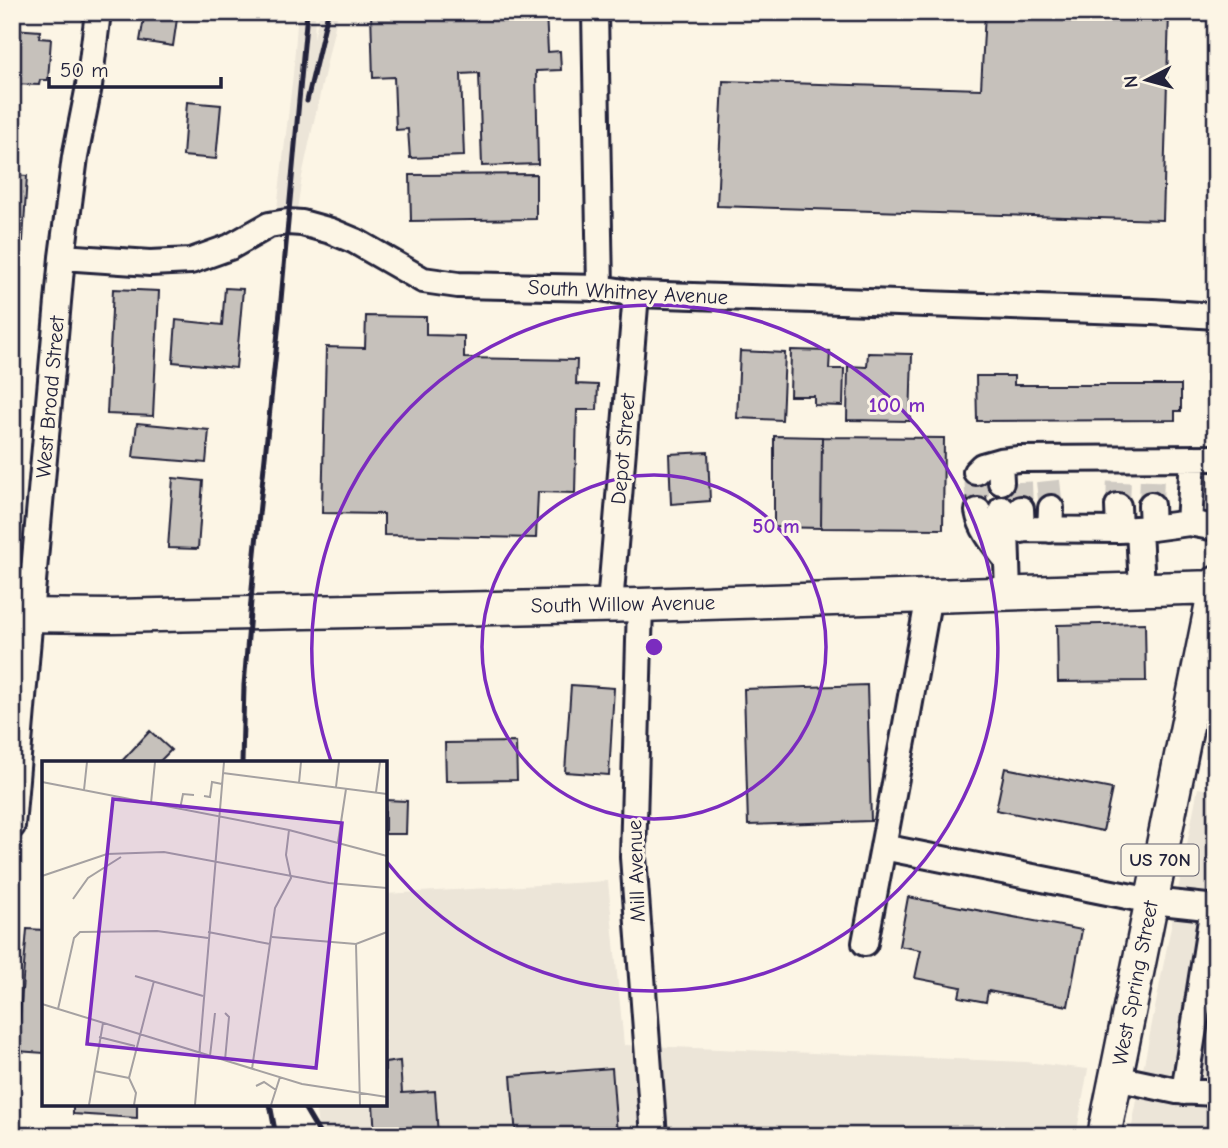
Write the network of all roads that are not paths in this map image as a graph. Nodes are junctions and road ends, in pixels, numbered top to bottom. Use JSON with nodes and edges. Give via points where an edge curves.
{"nodes":[{"id":1,"x":98,"y":12,"type":"edge"},
{"id":2,"x":595,"y":12,"type":"edge"},
{"id":3,"x":62,"y":257,"type":"junction"},
{"id":4,"x":600,"y":288,"type":"junction"},
{"id":5,"x":636,"y":294,"type":"junction"},
{"id":6,"x":1216,"y":316,"type":"edge"},
{"id":7,"x":1204,"y":458,"type":"edge"},
{"id":8,"x":976,"y":472,"type":"dead end"},
{"id":9,"x":1006,"y":517,"type":"junction"},
{"id":10,"x":1136,"y":519,"type":"junction"},
{"id":11,"x":1189,"y":523,"type":"junction"},
{"id":12,"x":1216,"y":528,"type":"edge"},
{"id":13,"x":1006,"y":559,"type":"junction"},
{"id":14,"x":1216,"y":586,"type":"edge"},
{"id":15,"x":1142,"y":589,"type":"junction"},
{"id":16,"x":1008,"y":594,"type":"junction"},
{"id":17,"x":929,"y":596,"type":"junction"},
{"id":18,"x":625,"y":605,"type":"junction"},
{"id":19,"x":21,"y":615,"type":"edge"},
{"id":20,"x":15,"y":761,"type":"edge"},
{"id":21,"x":13,"y":814,"type":"edge"},
{"id":22,"x":883,"y":847,"type":"junction"},
{"id":23,"x":1152,"y":901,"type":"junction"},
{"id":24,"x":1214,"y":907,"type":"edge"},
{"id":25,"x":865,"y":943,"type":"dead end"},
{"id":26,"x":1116,"y":1078,"type":"junction"},
{"id":27,"x":1184,"y":1092,"type":"junction"},
{"id":28,"x":1216,"y":1093,"type":"edge"},
{"id":29,"x":654,"y":1136,"type":"edge"},
{"id":30,"x":1104,"y":1136,"type":"edge"}],
"edges":[{"from":1,"to":3,"type":"street","name":"West Broad Street"},
{"from":2,"to":4,"type":"street"},
{"from":3,"to":4,"type":"street","name":"South Whitney Avenue","via":[[191,261],[230,247],[269,225],[287,222],[331,230],[424,279],[458,285]]},
{"from":3,"to":19,"type":"street","name":"West Broad Street"},
{"from":4,"to":5,"type":"street","name":"South Whitney Avenue"},
{"from":5,"to":6,"type":"street","name":"South Whitney Avenue"},
{"from":5,"to":18,"type":"street","name":"Depot Street"},
{"from":7,"to":8,"type":"street","via":[[1152,468],[1010,471],[982,466]]},
{"from":7,"to":11,"type":"street"},
{"from":9,"to":10,"type":"street"},
{"from":9,"to":13,"type":"street"},
{"from":9,"to":13,"type":"street","via":[[980,522]]},
{"from":10,"to":11,"type":"street"},
{"from":10,"to":15,"type":"street"},
{"from":11,"to":12,"type":"street"},
{"from":13,"to":16,"type":"street"},
{"from":14,"to":15,"type":"main road","name":"South Willow Avenue"},
{"from":14,"to":23,"type":"main road","name":"West Spring Street","number":"US 70N"},
{"from":15,"to":16,"type":"main road","name":"South Willow Avenue"},
{"from":16,"to":17,"type":"main road","name":"South Willow Avenue"},
{"from":17,"to":18,"type":"main road","name":"South Willow Avenue"},
{"from":17,"to":22,"type":"street"},
{"from":18,"to":19,"type":"main road","name":"South Willow Avenue"},
{"from":18,"to":29,"type":"street","name":"Mill Avenue","via":[[633,857]]},
{"from":19,"to":20,"type":"street","name":"West Broad Street"},
{"from":20,"to":21,"type":"street","name":"West Broad Street"},
{"from":22,"to":23,"type":"street"},
{"from":22,"to":25,"type":"street"},
{"from":23,"to":24,"type":"street"},
{"from":23,"to":26,"type":"main road","name":"West Spring Street","number":"US 70N"},
{"from":24,"to":27,"type":"street"},
{"from":26,"to":27,"type":"street"},
{"from":26,"to":30,"type":"main road","name":"West Spring Street","number":"US 70N"},
{"from":27,"to":28,"type":"street"}]}
